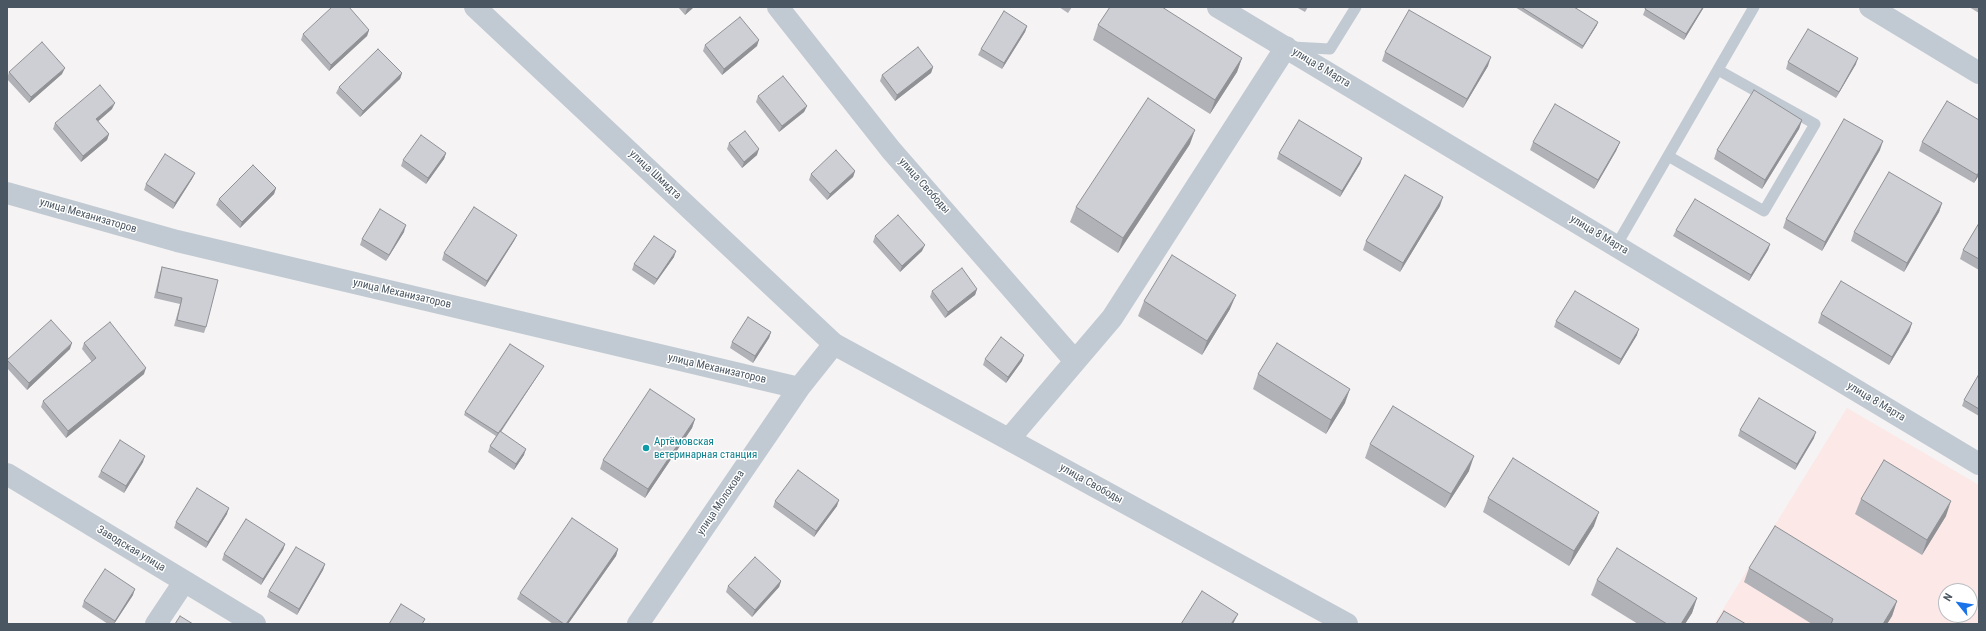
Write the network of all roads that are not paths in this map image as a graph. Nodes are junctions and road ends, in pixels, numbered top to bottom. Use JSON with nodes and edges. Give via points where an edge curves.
{"nodes":[{"id":1,"x":475,"y":7,"type":"edge"},
{"id":2,"x":778,"y":7,"type":"edge"},
{"id":3,"x":1218,"y":7,"type":"edge"},
{"id":4,"x":1356,"y":7,"type":"edge"},
{"id":5,"x":1754,"y":7,"type":"edge"},
{"id":6,"x":1870,"y":7,"type":"edge"},
{"id":7,"x":1286,"y":47,"type":"junction"},
{"id":8,"x":1718,"y":70,"type":"junction"},
{"id":9,"x":1979,"y":73,"type":"edge"},
{"id":10,"x":1668,"y":156,"type":"junction"},
{"id":11,"x":7,"y":193,"type":"edge"},
{"id":12,"x":1616,"y":246,"type":"junction"},
{"id":13,"x":834,"y":344,"type":"junction"},
{"id":14,"x":1076,"y":361,"type":"junction"},
{"id":15,"x":799,"y":388,"type":"junction"},
{"id":16,"x":1009,"y":439,"type":"junction"},
{"id":17,"x":1979,"y":464,"type":"edge"},
{"id":18,"x":7,"y":474,"type":"edge"},
{"id":19,"x":184,"y":582,"type":"junction"},
{"id":20,"x":156,"y":624,"type":"edge"},
{"id":21,"x":255,"y":624,"type":"edge"},
{"id":22,"x":638,"y":624,"type":"edge"},
{"id":23,"x":1347,"y":624,"type":"edge"}],
"edges":[{"from":1,"to":13,"type":"street","name":"улица Шмидта"},
{"from":2,"to":14,"type":"street","name":"улица Свободы","via":[[891,150]]},
{"from":3,"to":7,"type":"street","name":"улица 8 Марта"},
{"from":4,"to":7,"type":"lane","via":[[1330,49]]},
{"from":5,"to":8,"type":"lane"},
{"from":6,"to":9,"type":"street"},
{"from":7,"to":12,"type":"street","name":"улица 8 Марта"},
{"from":7,"to":14,"type":"street","via":[[1112,318]]},
{"from":8,"to":10,"type":"lane"},
{"from":8,"to":10,"type":"lane","via":[[1815,124],[1764,211]]},
{"from":10,"to":12,"type":"lane"},
{"from":11,"to":15,"type":"street","name":"улица Механизаторов","via":[[177,241]]},
{"from":12,"to":17,"type":"street","name":"улица 8 Марта"},
{"from":13,"to":15,"type":"street","name":"улица Молокова"},
{"from":13,"to":16,"type":"street","name":"улица Свободы"},
{"from":14,"to":16,"type":"street"},
{"from":15,"to":22,"type":"street","name":"улица Молокова"},
{"from":16,"to":23,"type":"street","name":"улица Свободы"},
{"from":18,"to":19,"type":"street","name":"Заводская улица"},
{"from":19,"to":20,"type":"street"},
{"from":19,"to":21,"type":"street","name":"Заводская улица"}]}
